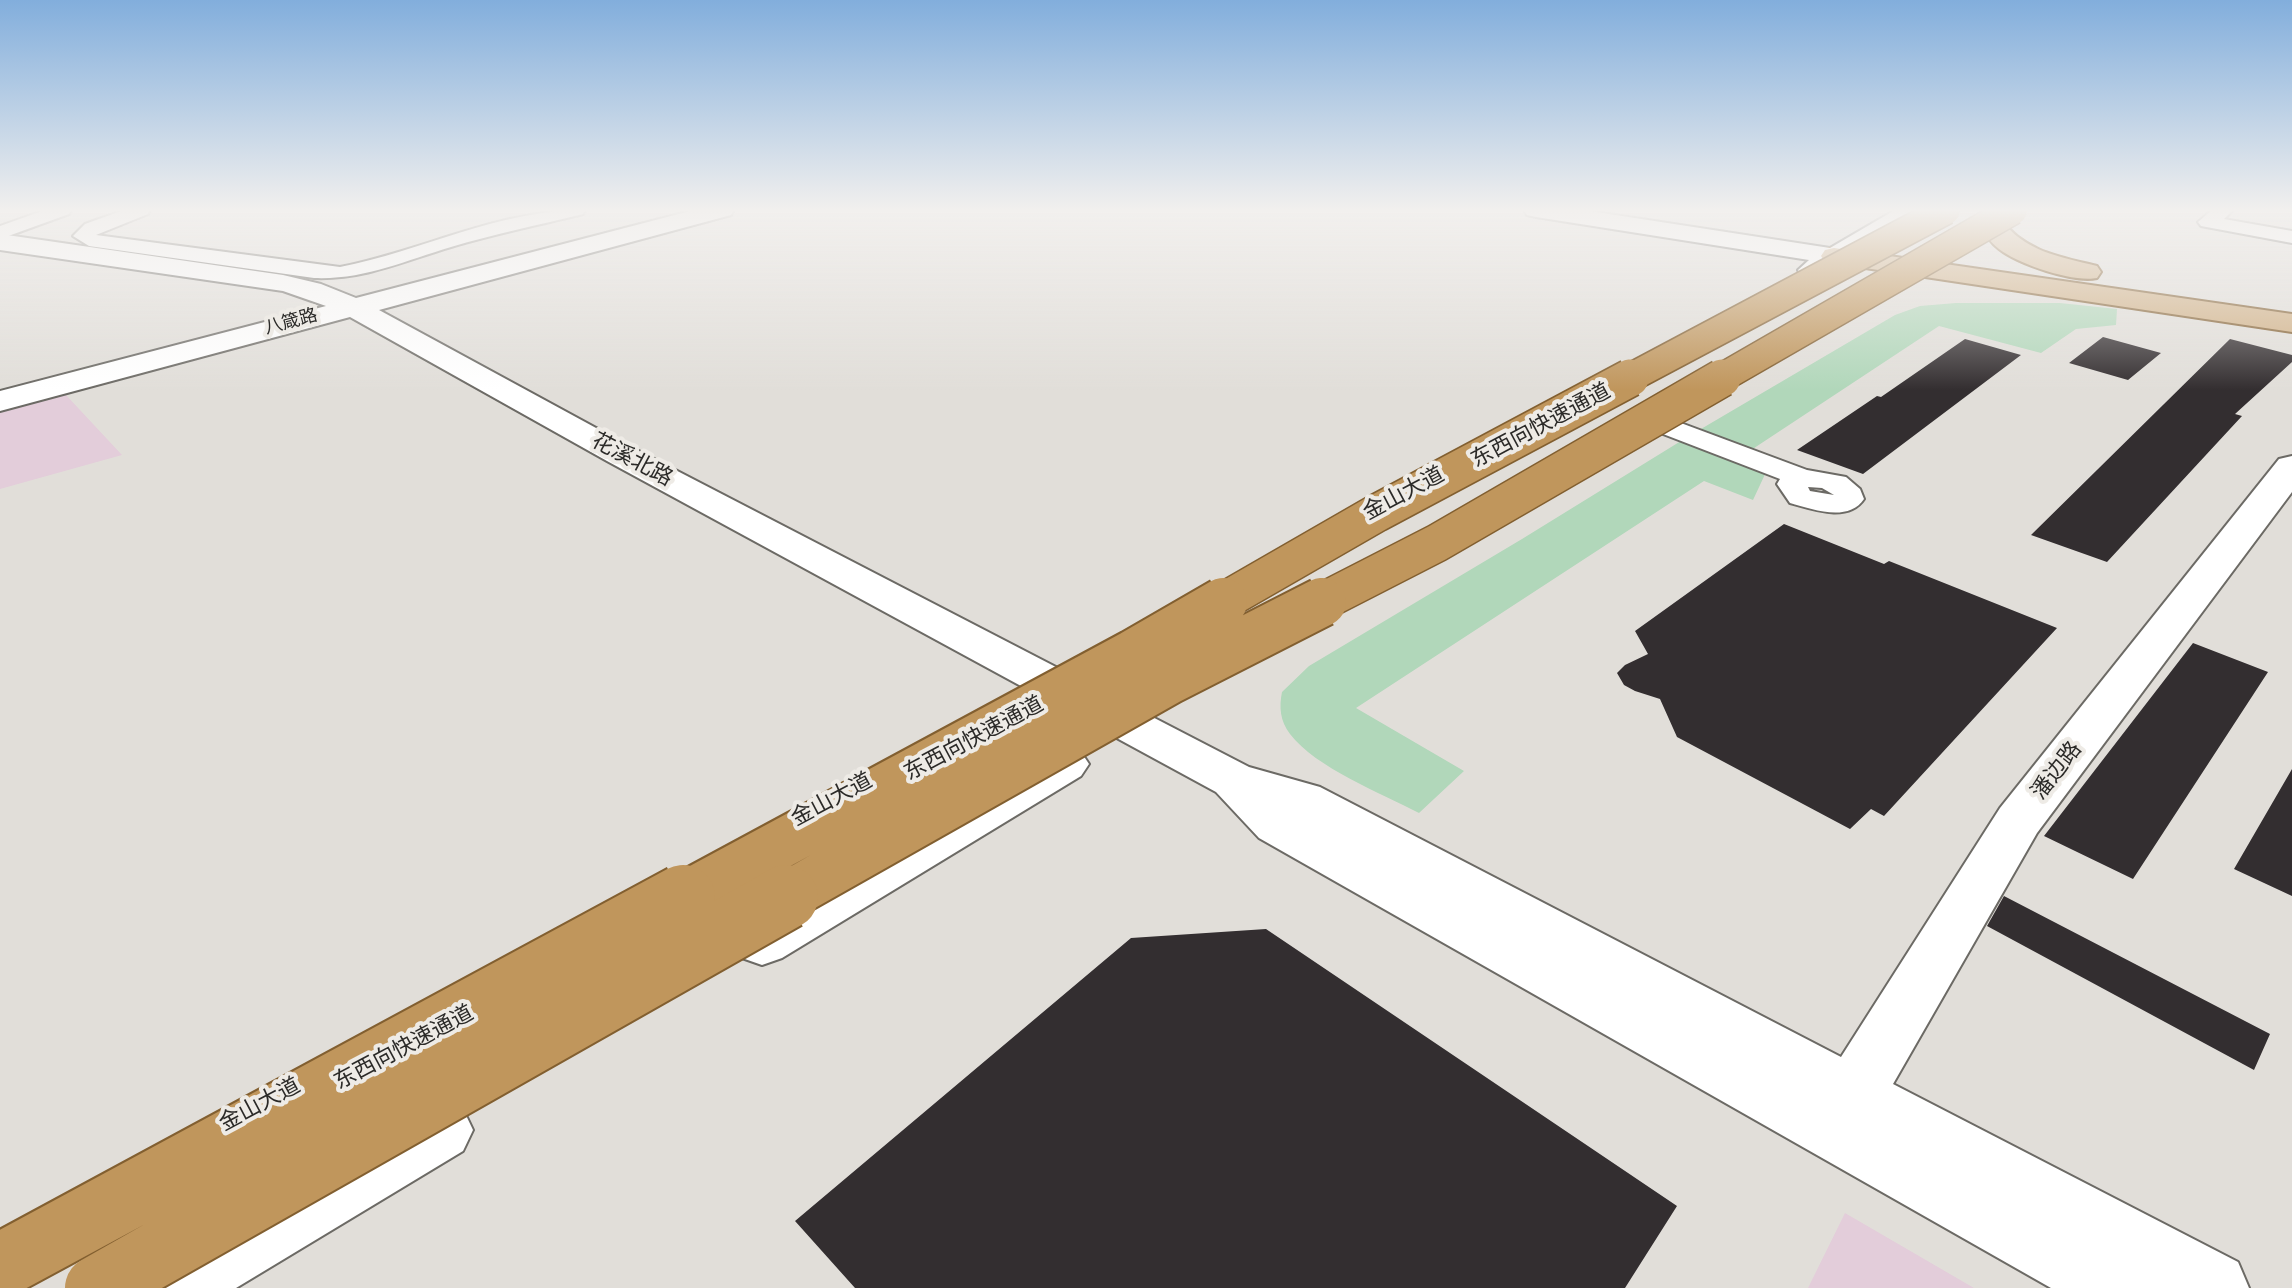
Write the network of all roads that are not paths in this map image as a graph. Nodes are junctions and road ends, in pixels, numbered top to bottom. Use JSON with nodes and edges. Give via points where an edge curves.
{"nodes":[{"id":1,"x":222,"y":270,"type":"edge"},
{"id":2,"x":295,"y":270,"type":"edge"},
{"id":3,"x":359,"y":270,"type":"edge"},
{"id":4,"x":489,"y":270,"type":"edge"},
{"id":5,"x":1807,"y":270,"type":"edge"},
{"id":6,"x":1890,"y":270,"type":"edge"},
{"id":7,"x":1906,"y":270,"type":"edge"},
{"id":8,"x":1915,"y":270,"type":"edge"},
{"id":9,"x":2081,"y":270,"type":"edge"},
{"id":10,"x":2109,"y":270,"type":"edge"},
{"id":11,"x":2109,"y":270,"type":"edge"},
{"id":12,"x":2199,"y":296,"type":"junction"},
{"id":13,"x":351,"y":306,"type":"junction"},
{"id":14,"x":2292,"y":310,"type":"edge"},
{"id":15,"x":2292,"y":323,"type":"edge"},
{"id":16,"x":0,"y":401,"type":"edge"},
{"id":17,"x":1646,"y":418,"type":"junction"},
{"id":18,"x":2292,"y":467,"type":"edge"},
{"id":19,"x":1803,"y":478,"type":"dead end"},
{"id":20,"x":1053,"y":683,"type":"junction"},
{"id":21,"x":1127,"y":723,"type":"junction"},
{"id":22,"x":1231,"y":779,"type":"junction"},
{"id":23,"x":1852,"y":1096,"type":"junction"},
{"id":24,"x":0,"y":1243,"type":"edge"},
{"id":25,"x":0,"y":1266,"type":"edge"},
{"id":26,"x":97,"y":1288,"type":"edge"},
{"id":27,"x":167,"y":1288,"type":"edge"},
{"id":28,"x":2123,"y":1288,"type":"edge"},
{"id":29,"x":2212,"y":1288,"type":"edge"}],
"edges":[{"from":1,"to":13,"type":"main road","name":"花溪北路","via":[[311,290]]},
{"from":2,"to":3,"type":"street"},
{"from":4,"to":13,"type":"main road","name":"八箴路"},
{"from":5,"to":20,"type":"main road","name":"金山大道"},
{"from":6,"to":25,"type":"highway","name":"东西向快速通道","bridge":true,"via":[[1377,513],[1133,654]]},
{"from":7,"to":26,"type":"highway","name":"东西向快速通道","bridge":true,"via":[[1437,543],[1169,680]]},
{"from":8,"to":17,"type":"main road","via":[[1818,335]]},
{"from":9,"to":12,"type":"main road"},
{"from":10,"to":12,"type":"main road"},
{"from":11,"to":15,"type":"main road"},
{"from":12,"to":14,"type":"main road"},
{"from":13,"to":16,"type":"main road","name":"八箴路"},
{"from":13,"to":20,"type":"main road","name":"花溪北路"},
{"from":17,"to":19,"type":"street"},
{"from":17,"to":21,"type":"main road"},
{"from":18,"to":23,"type":"main road","name":"潘边路","via":[[2018,821]]},
{"from":20,"to":21,"type":"main road","name":"花溪北路"},
{"from":20,"to":24,"type":"main road","name":"金山大道"},
{"from":21,"to":22,"type":"main road","name":"花溪北路"},
{"from":21,"to":27,"type":"main road","via":[[1035,783]]},
{"from":22,"to":23,"type":"main road","via":[[1302,800]]},
{"from":22,"to":28,"type":"main road","via":[[1277,825]]},
{"from":23,"to":29,"type":"main road"}]}
